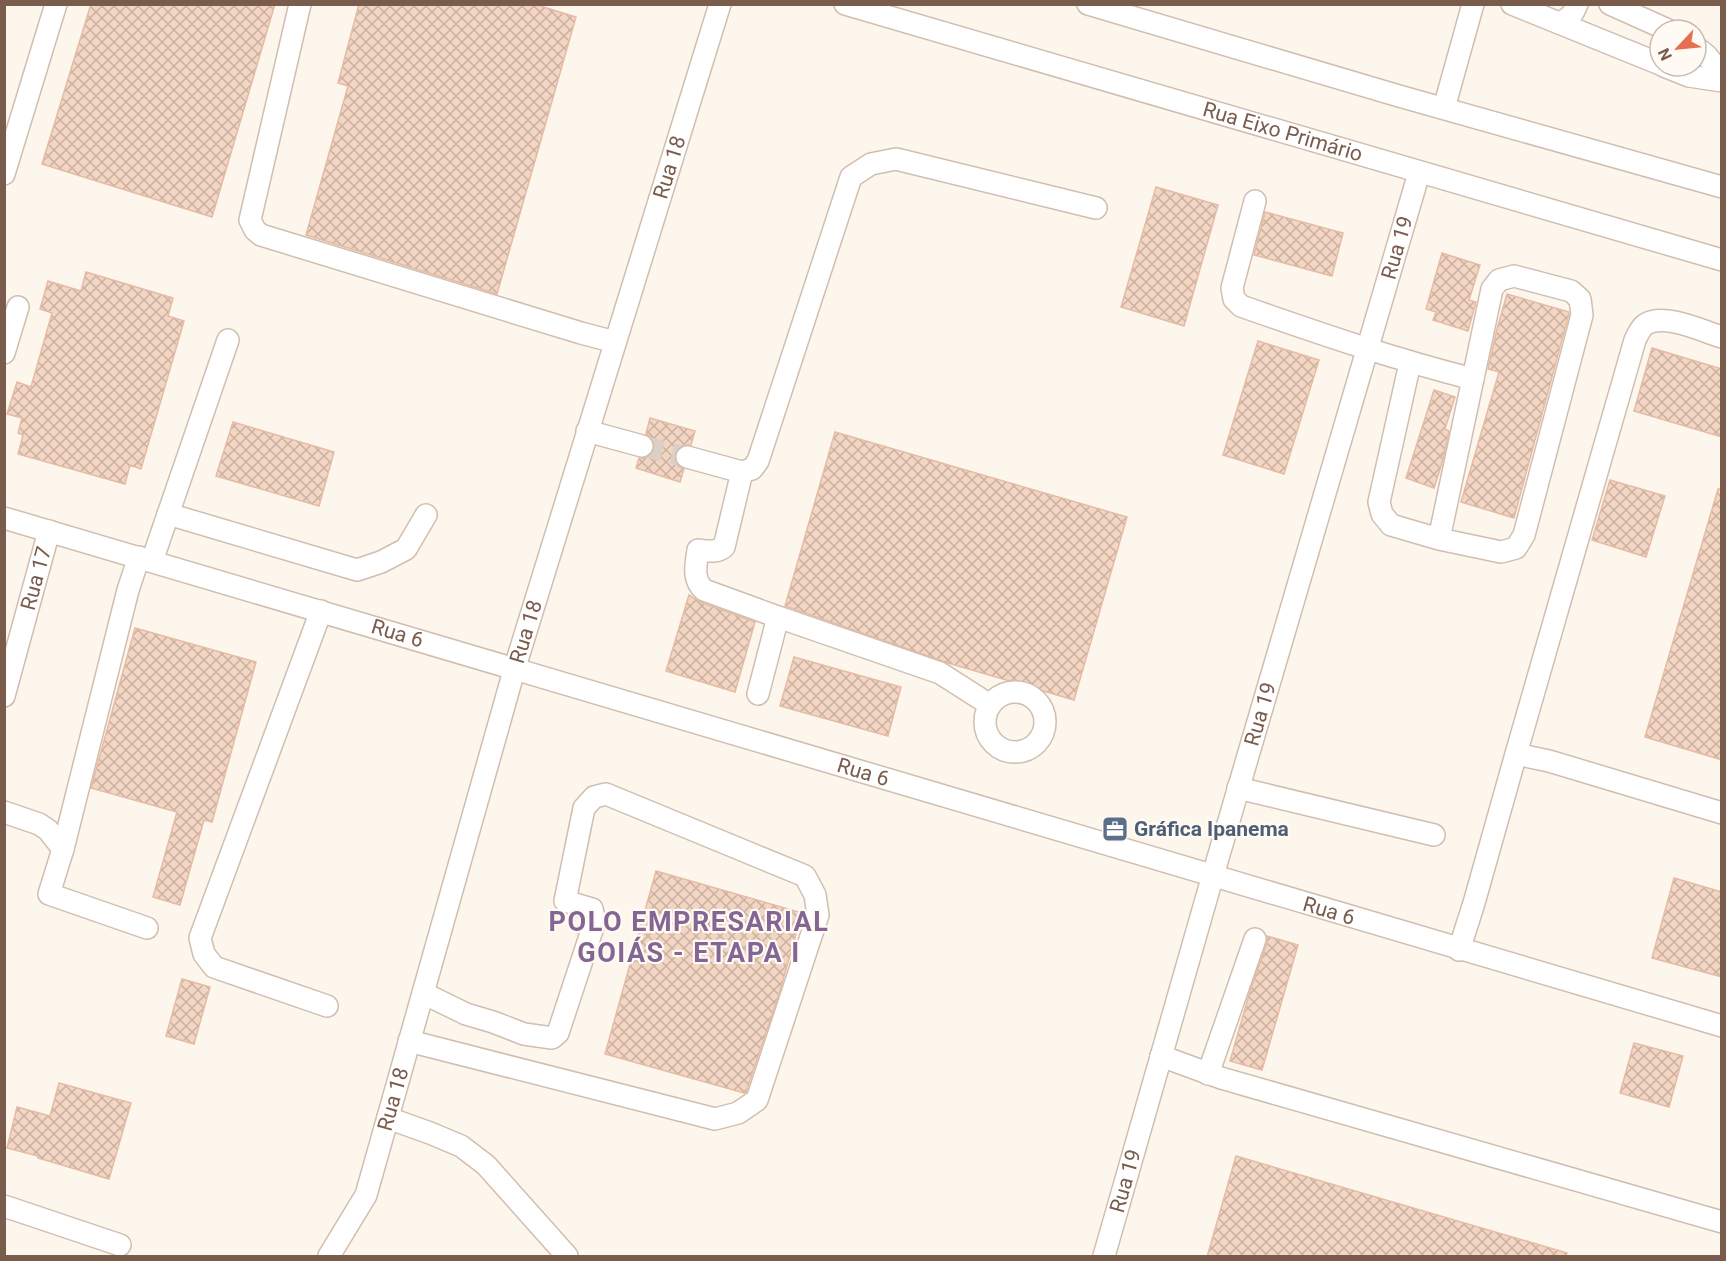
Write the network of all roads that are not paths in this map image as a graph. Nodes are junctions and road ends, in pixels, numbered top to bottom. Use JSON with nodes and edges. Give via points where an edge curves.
{"nodes":[{"id":1,"x":56,"y":4,"type":"edge"},
{"id":2,"x":300,"y":4,"type":"edge"},
{"id":3,"x":720,"y":4,"type":"edge"},
{"id":4,"x":845,"y":4,"type":"edge"},
{"id":5,"x":1088,"y":4,"type":"edge"},
{"id":6,"x":1473,"y":4,"type":"edge"},
{"id":7,"x":1512,"y":4,"type":"edge"},
{"id":8,"x":1576,"y":4,"type":"edge"},
{"id":9,"x":1610,"y":4,"type":"edge"},
{"id":10,"x":1648,"y":21,"type":"edge"},
{"id":11,"x":1559,"y":23,"type":"junction"},
{"id":12,"x":1708,"y":57,"type":"edge"},
{"id":13,"x":1648,"y":59,"type":"edge"},
{"id":14,"x":1722,"y":75,"type":"edge"},
{"id":15,"x":1702,"y":78,"type":"edge"},
{"id":16,"x":1722,"y":81,"type":"edge"},
{"id":17,"x":1444,"y":108,"type":"junction"},
{"id":18,"x":1419,"y":173,"type":"junction"},
{"id":19,"x":4,"y":174,"type":"edge"},
{"id":20,"x":1722,"y":187,"type":"edge"},
{"id":21,"x":1255,"y":201,"type":"dead end"},
{"id":22,"x":1096,"y":208,"type":"dead end"},
{"id":23,"x":1722,"y":260,"type":"edge"},
{"id":24,"x":18,"y":307,"type":"dead end"},
{"id":25,"x":1722,"y":337,"type":"edge"},
{"id":26,"x":228,"y":340,"type":"dead end"},
{"id":27,"x":615,"y":342,"type":"junction"},
{"id":28,"x":1368,"y":350,"type":"junction"},
{"id":29,"x":4,"y":353,"type":"edge"},
{"id":30,"x":1410,"y":363,"type":"junction"},
{"id":31,"x":1473,"y":379,"type":"junction"},
{"id":32,"x":587,"y":431,"type":"junction"},
{"id":33,"x":642,"y":446,"type":"tunnel mouth"},
{"id":34,"x":687,"y":457,"type":"tunnel mouth"},
{"id":35,"x":742,"y":472,"type":"junction"},
{"id":36,"x":168,"y":514,"type":"junction"},
{"id":37,"x":426,"y":515,"type":"dead end"},
{"id":38,"x":4,"y":518,"type":"edge"},
{"id":39,"x":49,"y":531,"type":"junction"},
{"id":40,"x":1439,"y":539,"type":"junction"},
{"id":41,"x":146,"y":559,"type":"junction"},
{"id":42,"x":321,"y":612,"type":"junction"},
{"id":43,"x":777,"y":617,"type":"junction"},
{"id":44,"x":514,"y":667,"type":"junction"},
{"id":45,"x":758,"y":694,"type":"dead end"},
{"id":46,"x":4,"y":696,"type":"edge"},
{"id":47,"x":990,"y":705,"type":"dead end"},
{"id":48,"x":1516,"y":754,"type":"junction"},
{"id":49,"x":1238,"y":788,"type":"junction"},
{"id":50,"x":4,"y":812,"type":"edge"},
{"id":51,"x":1722,"y":813,"type":"edge"},
{"id":52,"x":1434,"y":835,"type":"dead end"},
{"id":53,"x":63,"y":849,"type":"junction"},
{"id":54,"x":1213,"y":875,"type":"junction"},
{"id":55,"x":147,"y":928,"type":"dead end"},
{"id":56,"x":1255,"y":939,"type":"dead end"},
{"id":57,"x":1459,"y":950,"type":"junction"},
{"id":58,"x":423,"y":993,"type":"junction"},
{"id":59,"x":327,"y":1006,"type":"dead end"},
{"id":60,"x":1722,"y":1026,"type":"edge"},
{"id":61,"x":409,"y":1041,"type":"junction"},
{"id":62,"x":1161,"y":1056,"type":"junction"},
{"id":63,"x":1208,"y":1074,"type":"junction"},
{"id":64,"x":388,"y":1118,"type":"junction"},
{"id":65,"x":4,"y":1206,"type":"edge"},
{"id":66,"x":1722,"y":1222,"type":"edge"},
{"id":67,"x":120,"y":1245,"type":"dead end"},
{"id":68,"x":329,"y":1257,"type":"edge"},
{"id":69,"x":567,"y":1257,"type":"edge"},
{"id":70,"x":1104,"y":1257,"type":"edge"}],
"edges":[{"from":1,"to":19,"type":"street"},
{"from":2,"to":27,"type":"street","via":[[250,220],[255,230]]},
{"from":3,"to":27,"type":"street","name":"Rua 18"},
{"from":4,"to":18,"type":"street","name":"Rua Eixo Primário"},
{"from":5,"to":17,"type":"street"},
{"from":6,"to":17,"type":"street"},
{"from":7,"to":11,"type":"street"},
{"from":8,"to":11,"type":"street","via":[[1573,15]]},
{"from":9,"to":10,"type":"street"},
{"from":11,"to":13,"type":"street"},
{"from":12,"to":14,"type":"street"},
{"from":15,"to":16,"type":"street"},
{"from":17,"to":20,"type":"street"},
{"from":18,"to":23,"type":"street","name":"Rua Eixo Primário"},
{"from":18,"to":28,"type":"street","name":"Rua 19"},
{"from":21,"to":28,"type":"street","via":[[1232,288],[1233,298],[1241,306]]},
{"from":22,"to":35,"type":"street","via":[[896,159],[872,164],[851,177],[758,461],[752,469]]},
{"from":24,"to":29,"type":"street"},
{"from":25,"to":48,"type":"street","via":[[1655,320],[1643,326],[1635,340]]},
{"from":26,"to":36,"type":"street"},
{"from":27,"to":32,"type":"street","name":"Rua 18"},
{"from":28,"to":30,"type":"street"},
{"from":28,"to":49,"type":"street","name":"Rua 19"},
{"from":30,"to":31,"type":"street"},
{"from":30,"to":40,"type":"street","via":[[1379,502],[1391,525]]},
{"from":31,"to":40,"type":"street"},
{"from":31,"to":40,"type":"street","via":[[1492,289],[1499,280],[1514,276],[1571,291],[1580,299],[1582,315],[1524,535],[1516,548],[1501,552]]},
{"from":32,"to":33,"type":"street"},
{"from":32,"to":44,"type":"street","name":"Rua 18"},
{"from":34,"to":35,"type":"street"},
{"from":35,"to":43,"type":"street","via":[[724,547],[716,551],[698,550],[695,574],[704,590]]},
{"from":36,"to":37,"type":"street","via":[[357,570],[406,549]]},
{"from":36,"to":41,"type":"street"},
{"from":38,"to":39,"type":"street","name":"Rua 6"},
{"from":39,"to":41,"type":"street","name":"Rua 6"},
{"from":39,"to":46,"type":"street","name":"Rua 17"},
{"from":41,"to":42,"type":"street","name":"Rua 6"},
{"from":41,"to":53,"type":"street","via":[[128,590]]},
{"from":42,"to":44,"type":"street","name":"Rua 6"},
{"from":42,"to":59,"type":"street","via":[[200,938],[204,954],[214,967]]},
{"from":43,"to":45,"type":"street"},
{"from":43,"to":47,"type":"street","via":[[940,673]]},
{"from":44,"to":54,"type":"street","name":"Rua 6"},
{"from":44,"to":58,"type":"street","name":"Rua 18"},
{"from":48,"to":51,"type":"street"},
{"from":48,"to":57,"type":"street"},
{"from":49,"to":52,"type":"street"},
{"from":49,"to":54,"type":"street","name":"Rua 19"},
{"from":50,"to":53,"type":"street","via":[[39,824]]},
{"from":53,"to":55,"type":"street","via":[[49,894]]},
{"from":54,"to":57,"type":"street","name":"Rua 6"},
{"from":54,"to":62,"type":"street","name":"Rua 19"},
{"from":56,"to":63,"type":"street"},
{"from":57,"to":60,"type":"street","name":"Rua 6"},
{"from":58,"to":61,"type":"street","name":"Rua 18"},
{"from":58,"to":61,"type":"street","via":[[466,1014],[524,1034],[552,1038],[558,1033],[594,921],[592,909],[565,901],[584,808],[594,797],[606,794],[805,876],[815,895],[818,915],[757,1100],[738,1113],[715,1119]]},
{"from":61,"to":64,"type":"street","name":"Rua 18"},
{"from":62,"to":63,"type":"street"},
{"from":62,"to":70,"type":"street","name":"Rua 19"},
{"from":63,"to":66,"type":"street"},
{"from":64,"to":68,"type":"street","name":"Rua 18","via":[[366,1195]]},
{"from":64,"to":69,"type":"street","via":[[461,1146],[486,1165]]},
{"from":65,"to":67,"type":"street"}]}
